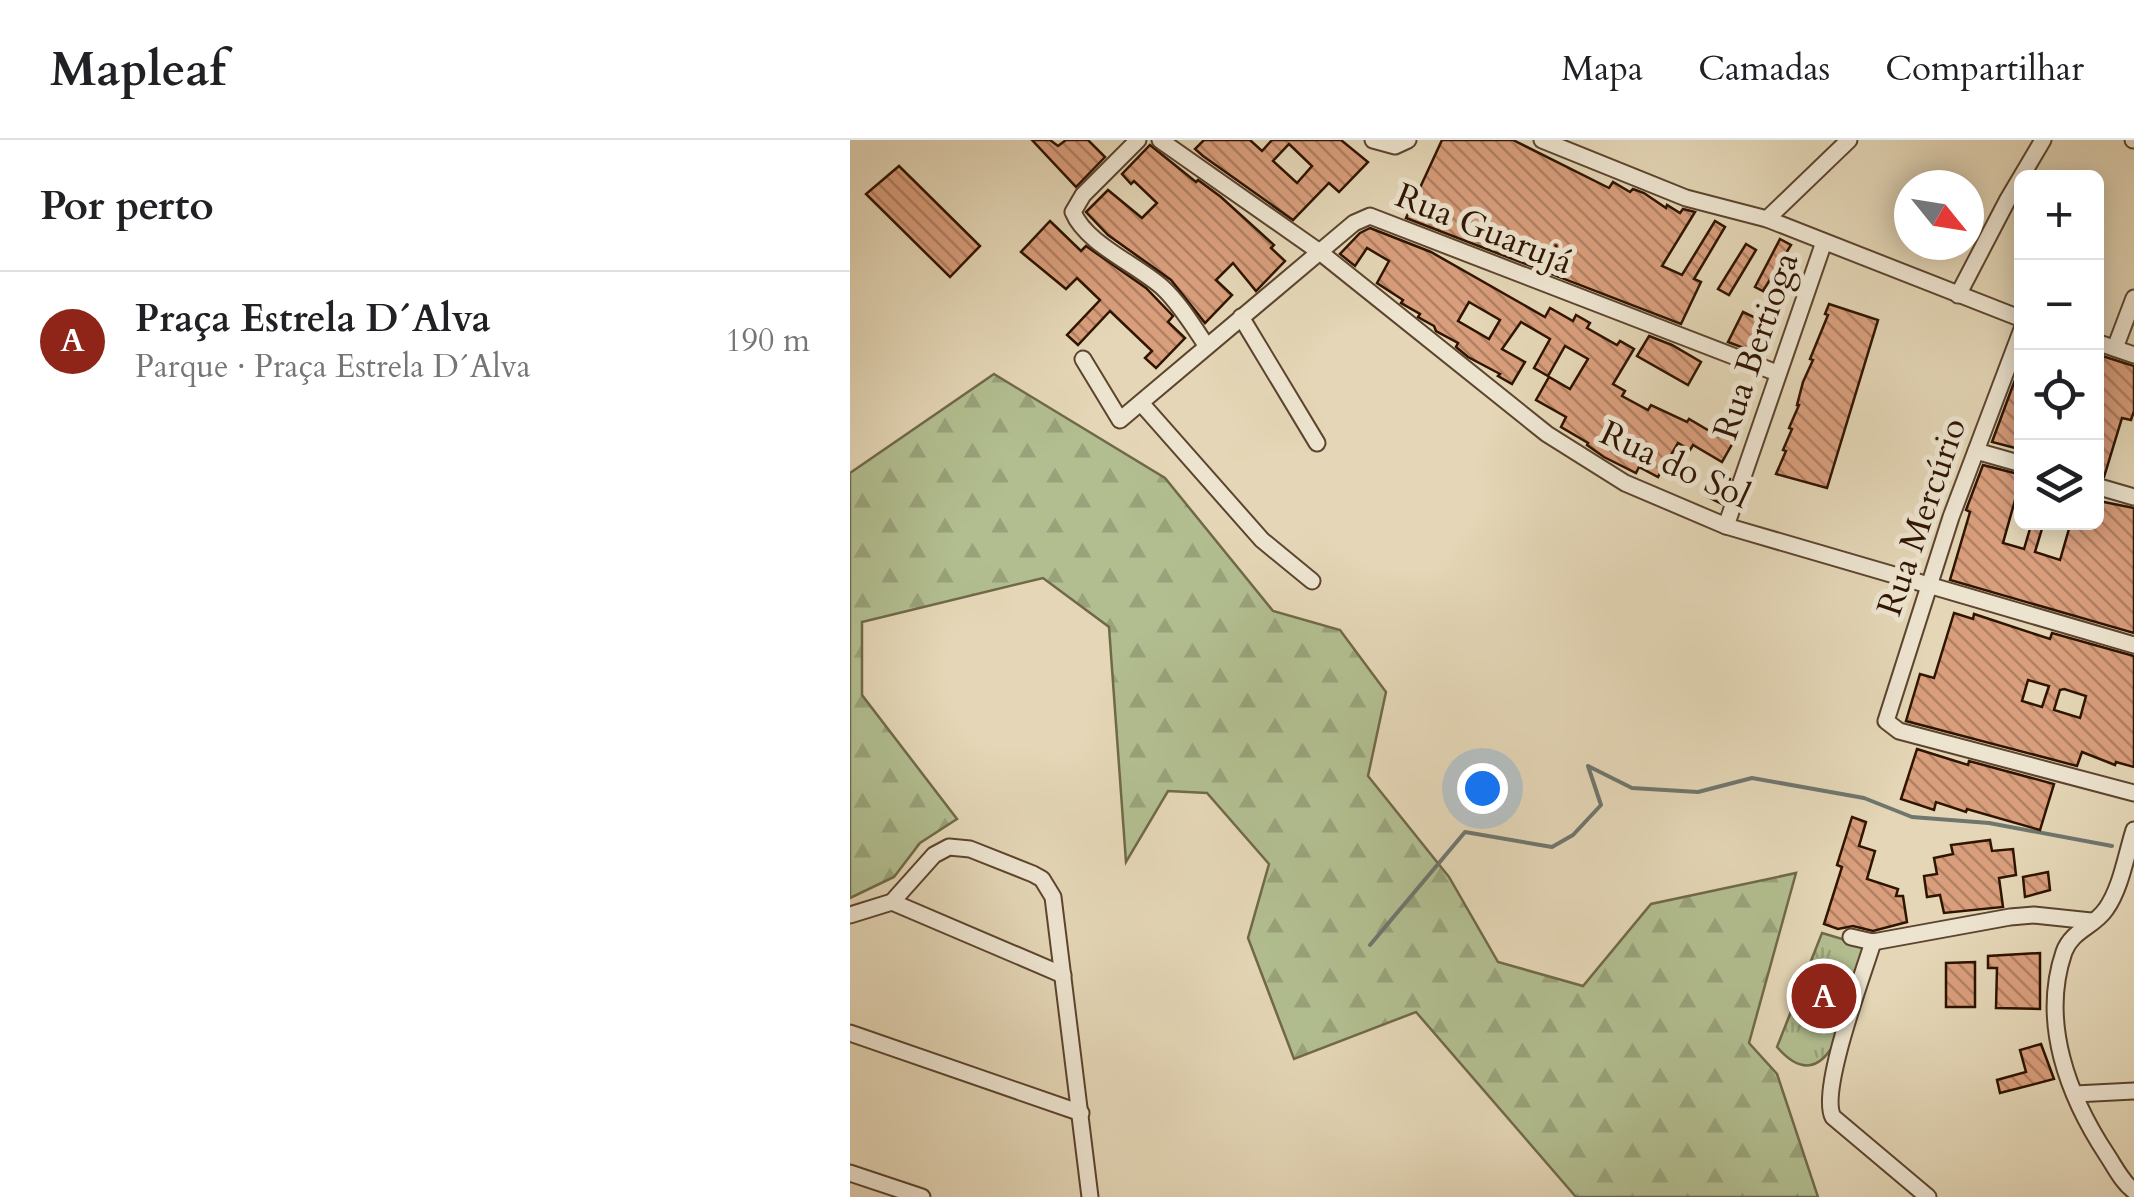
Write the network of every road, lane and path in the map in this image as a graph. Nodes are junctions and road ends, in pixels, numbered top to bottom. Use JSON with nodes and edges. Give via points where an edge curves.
{"nodes":[{"id":1,"x":1138,"y":140,"type":"edge"},
{"id":2,"x":1160,"y":140,"type":"edge"},
{"id":3,"x":1373,"y":140,"type":"edge"},
{"id":4,"x":1408,"y":140,"type":"edge"},
{"id":5,"x":1542,"y":140,"type":"edge"},
{"id":6,"x":1849,"y":140,"type":"edge"},
{"id":7,"x":2043,"y":140,"type":"edge"},
{"id":8,"x":1767,"y":219,"type":"junction"},
{"id":9,"x":1824,"y":242,"type":"junction"},
{"id":10,"x":1321,"y":254,"type":"junction"},
{"id":11,"x":1958,"y":295,"type":"junction"},
{"id":12,"x":2134,"y":298,"type":"edge"},
{"id":13,"x":2014,"y":316,"type":"edge"},
{"id":14,"x":1241,"y":317,"type":"junction"},
{"id":15,"x":1206,"y":345,"type":"junction"},
{"id":16,"x":2104,"y":345,"type":"edge"},
{"id":17,"x":2115,"y":348,"type":"junction"},
{"id":18,"x":2014,"y":350,"type":"edge"},
{"id":19,"x":2134,"y":355,"type":"edge"},
{"id":20,"x":1084,"y":359,"type":"dead end"},
{"id":21,"x":1777,"y":373,"type":"junction"},
{"id":22,"x":1141,"y":403,"type":"junction"},
{"id":23,"x":1317,"y":444,"type":"dead end"},
{"id":24,"x":1976,"y":451,"type":"junction"},
{"id":25,"x":2014,"y":462,"type":"edge"},
{"id":26,"x":2104,"y":488,"type":"edge"},
{"id":27,"x":2134,"y":497,"type":"edge"},
{"id":28,"x":1726,"y":526,"type":"junction"},
{"id":29,"x":1312,"y":581,"type":"dead end"},
{"id":30,"x":1928,"y":585,"type":"junction"},
{"id":31,"x":2134,"y":645,"type":"edge"},
{"id":32,"x":2134,"y":792,"type":"edge"},
{"id":33,"x":2134,"y":830,"type":"edge"},
{"id":34,"x":892,"y":902,"type":"junction"},
{"id":35,"x":850,"y":915,"type":"edge"},
{"id":36,"x":2091,"y":921,"type":"junction"},
{"id":37,"x":1851,"y":937,"type":"dead end"},
{"id":38,"x":1873,"y":942,"type":"junction"},
{"id":39,"x":1063,"y":975,"type":"junction"},
{"id":40,"x":850,"y":1033,"type":"edge"},
{"id":41,"x":2134,"y":1092,"type":"edge"},
{"id":42,"x":2074,"y":1094,"type":"junction"},
{"id":43,"x":1080,"y":1113,"type":"junction"},
{"id":44,"x":850,"y":1173,"type":"edge"},
{"id":45,"x":2128,"y":1192,"type":"edge"},
{"id":46,"x":922,"y":1197,"type":"edge"},
{"id":47,"x":1090,"y":1197,"type":"edge"},
{"id":48,"x":1928,"y":1197,"type":"edge"}],
"edges":[{"from":1,"to":15,"type":"street","via":[[1074,212],[1092,236],[1166,291]]},
{"from":2,"to":10,"type":"street","name":"Rua do Sol"},
{"from":3,"to":4,"type":"street","via":[[1394,146]]},
{"from":5,"to":8,"type":"street","via":[[1686,198]]},
{"from":6,"to":8,"type":"street"},
{"from":7,"to":11,"type":"street"},
{"from":8,"to":9,"type":"street"},
{"from":9,"to":11,"type":"street"},
{"from":9,"to":21,"type":"street","name":"Rua Bertioga"},
{"from":10,"to":14,"type":"street","name":"Rua Guarujá"},
{"from":10,"to":21,"type":"street","name":"Rua Guarujá","via":[[1354,223],[1375,217]]},
{"from":10,"to":28,"type":"street","name":"Rua do Sol","via":[[1547,434],[1625,483]]},
{"from":11,"to":13,"type":"street"},
{"from":12,"to":17,"type":"street"},
{"from":14,"to":15,"type":"street","name":"Rua Guarujá"},
{"from":14,"to":23,"type":"street"},
{"from":15,"to":22,"type":"street","name":"Rua Guarujá"},
{"from":16,"to":17,"type":"street"},
{"from":17,"to":19,"type":"street"},
{"from":18,"to":24,"type":"street","name":"Rua Mercúrio"},
{"from":20,"to":22,"type":"street","via":[[1120,420]]},
{"from":21,"to":28,"type":"street","name":"Rua Bertioga"},
{"from":22,"to":29,"type":"street","via":[[1262,540]]},
{"from":24,"to":25,"type":"street"},
{"from":24,"to":30,"type":"street","name":"Rua Mercúrio"},
{"from":26,"to":27,"type":"street"},
{"from":28,"to":30,"type":"street","name":"Rua do Sol"},
{"from":30,"to":31,"type":"street","name":"Rua do Sol"},
{"from":30,"to":32,"type":"street","name":"Rua Mercúrio","via":[[1887,724]]},
{"from":33,"to":36,"type":"street","via":[[2109,904]]},
{"from":34,"to":35,"type":"street"},
{"from":34,"to":39,"type":"street"},
{"from":34,"to":39,"type":"street","via":[[949,847],[1033,874],[1054,897]]},
{"from":36,"to":38,"type":"street","via":[[2022,916]]},
{"from":36,"to":42,"type":"street","via":[[2065,949],[2059,980],[2057,1037]]},
{"from":37,"to":38,"type":"street"},
{"from":38,"to":48,"type":"street","via":[[1828,1098],[1833,1117]]},
{"from":39,"to":43,"type":"street"},
{"from":40,"to":43,"type":"street"},
{"from":41,"to":42,"type":"street"},
{"from":42,"to":45,"type":"street"},
{"from":43,"to":47,"type":"street"},
{"from":44,"to":46,"type":"street"}]}
